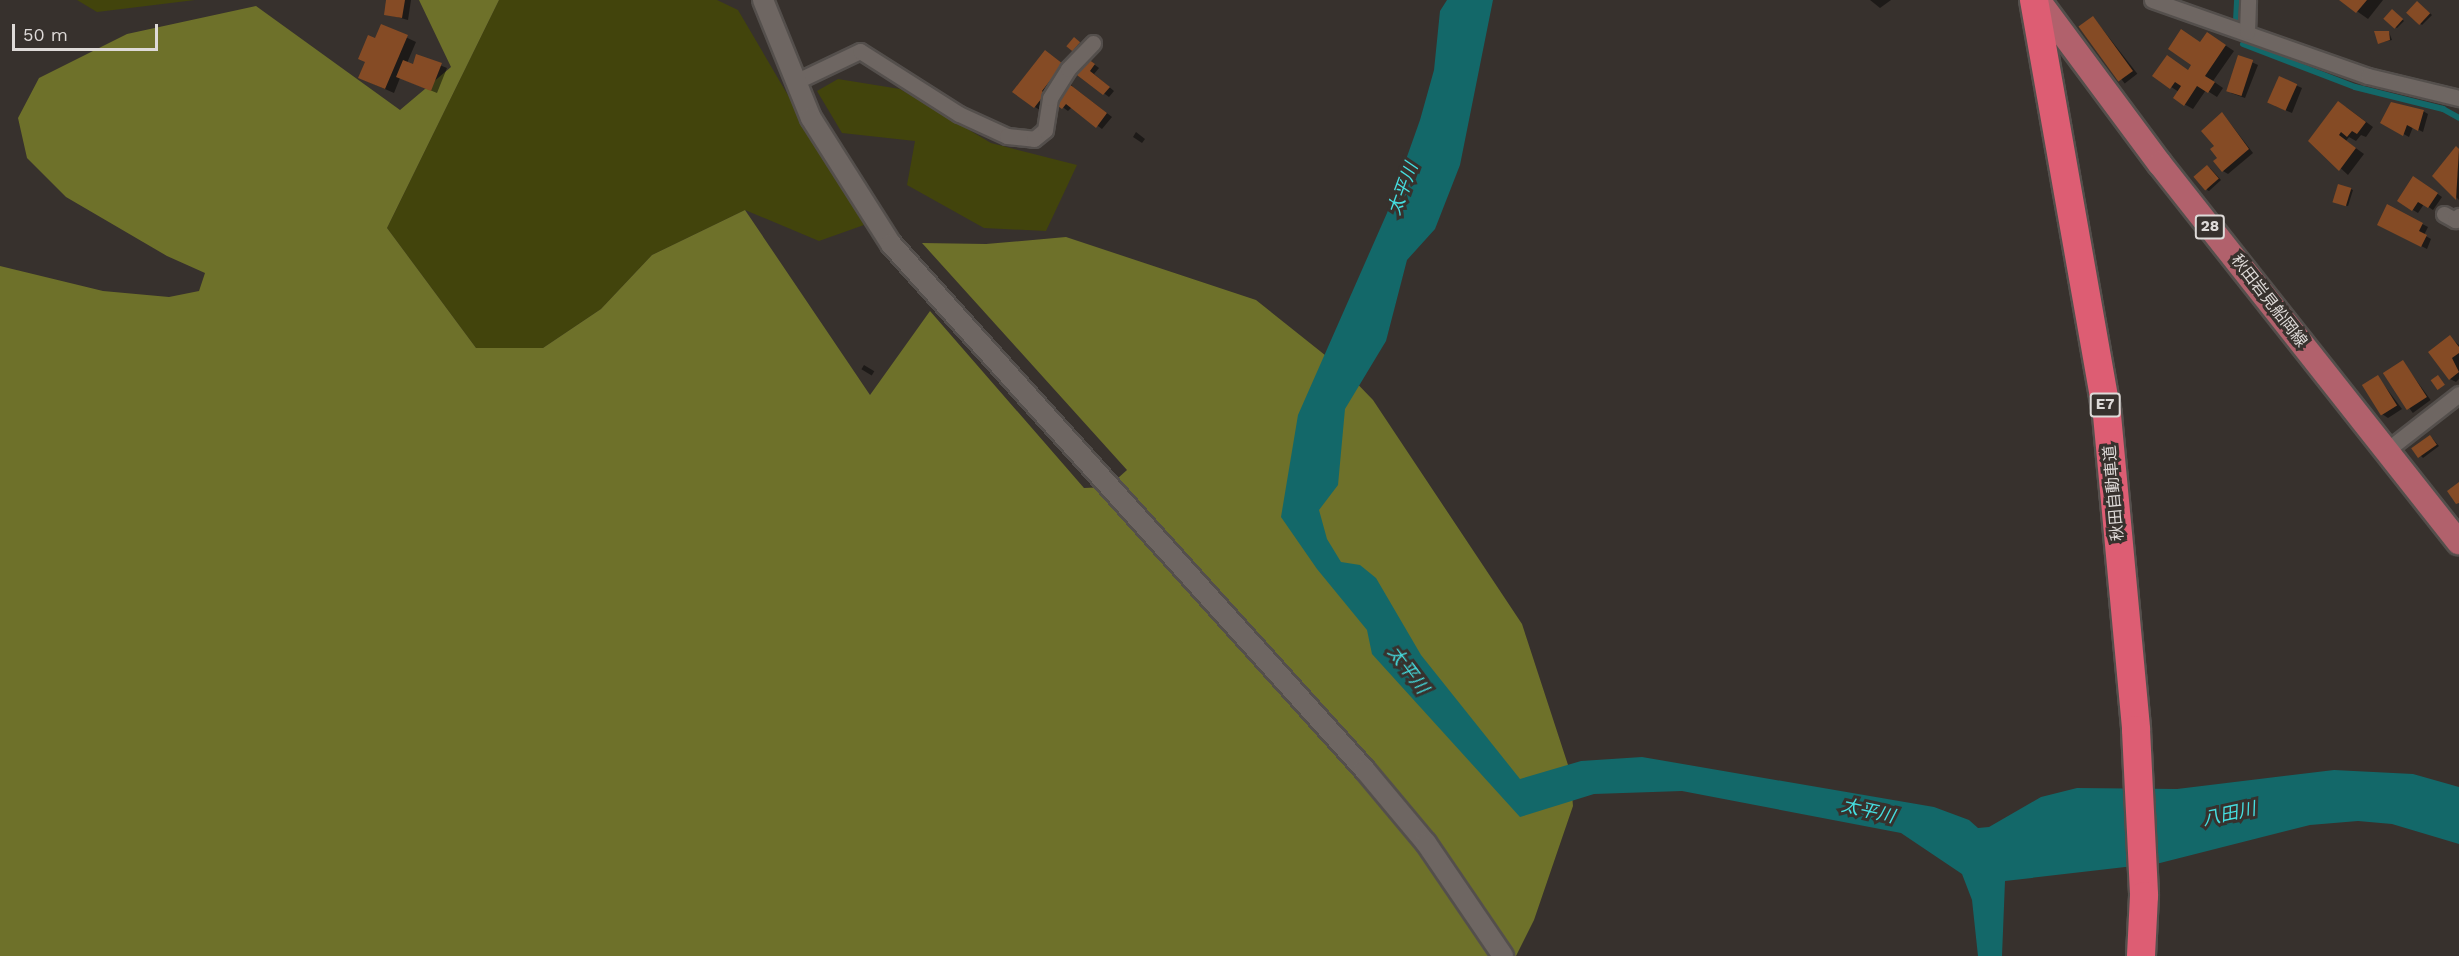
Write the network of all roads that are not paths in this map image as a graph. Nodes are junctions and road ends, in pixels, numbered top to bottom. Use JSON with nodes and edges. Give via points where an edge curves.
{"nodes":[{"id":1,"x":763,"y":0,"type":"edge"},
{"id":2,"x":2036,"y":0,"type":"edge"},
{"id":3,"x":2152,"y":0,"type":"edge"},
{"id":4,"x":2248,"y":0,"type":"edge"},
{"id":5,"x":2247,"y":32,"type":"junction"},
{"id":6,"x":1093,"y":43,"type":"dead end"},
{"id":7,"x":795,"y":82,"type":"junction"},
{"id":8,"x":2459,"y":98,"type":"edge"},
{"id":9,"x":2459,"y":394,"type":"edge"},
{"id":10,"x":2387,"y":450,"type":"junction"},
{"id":11,"x":2459,"y":542,"type":"edge"},
{"id":12,"x":1503,"y":956,"type":"edge"},
{"id":13,"x":2140,"y":956,"type":"edge"}],
"edges":[{"from":1,"to":7,"type":"street"},
{"from":2,"to":10,"type":"main road","name":"秋田岩見船岡線","number":"28","via":[[2160,164]]},
{"from":2,"to":13,"type":"highway","name":"秋田自動車道","number":"E7","via":[[2107,415],[2136,730],[2144,896]]},
{"from":3,"to":5,"type":"street"},
{"from":4,"to":5,"type":"street"},
{"from":5,"to":8,"type":"street","via":[[2368,76]]},
{"from":6,"to":7,"type":"street","via":[[1056,88],[1050,98],[1045,130],[1034,138],[1007,136],[959,114],[860,51]]},
{"from":7,"to":12,"type":"street","via":[[811,118],[891,244],[1365,770],[1426,843]]},
{"from":9,"to":10,"type":"street"},
{"from":10,"to":11,"type":"main road","name":"秋田岩見船岡線","number":"28"}]}
